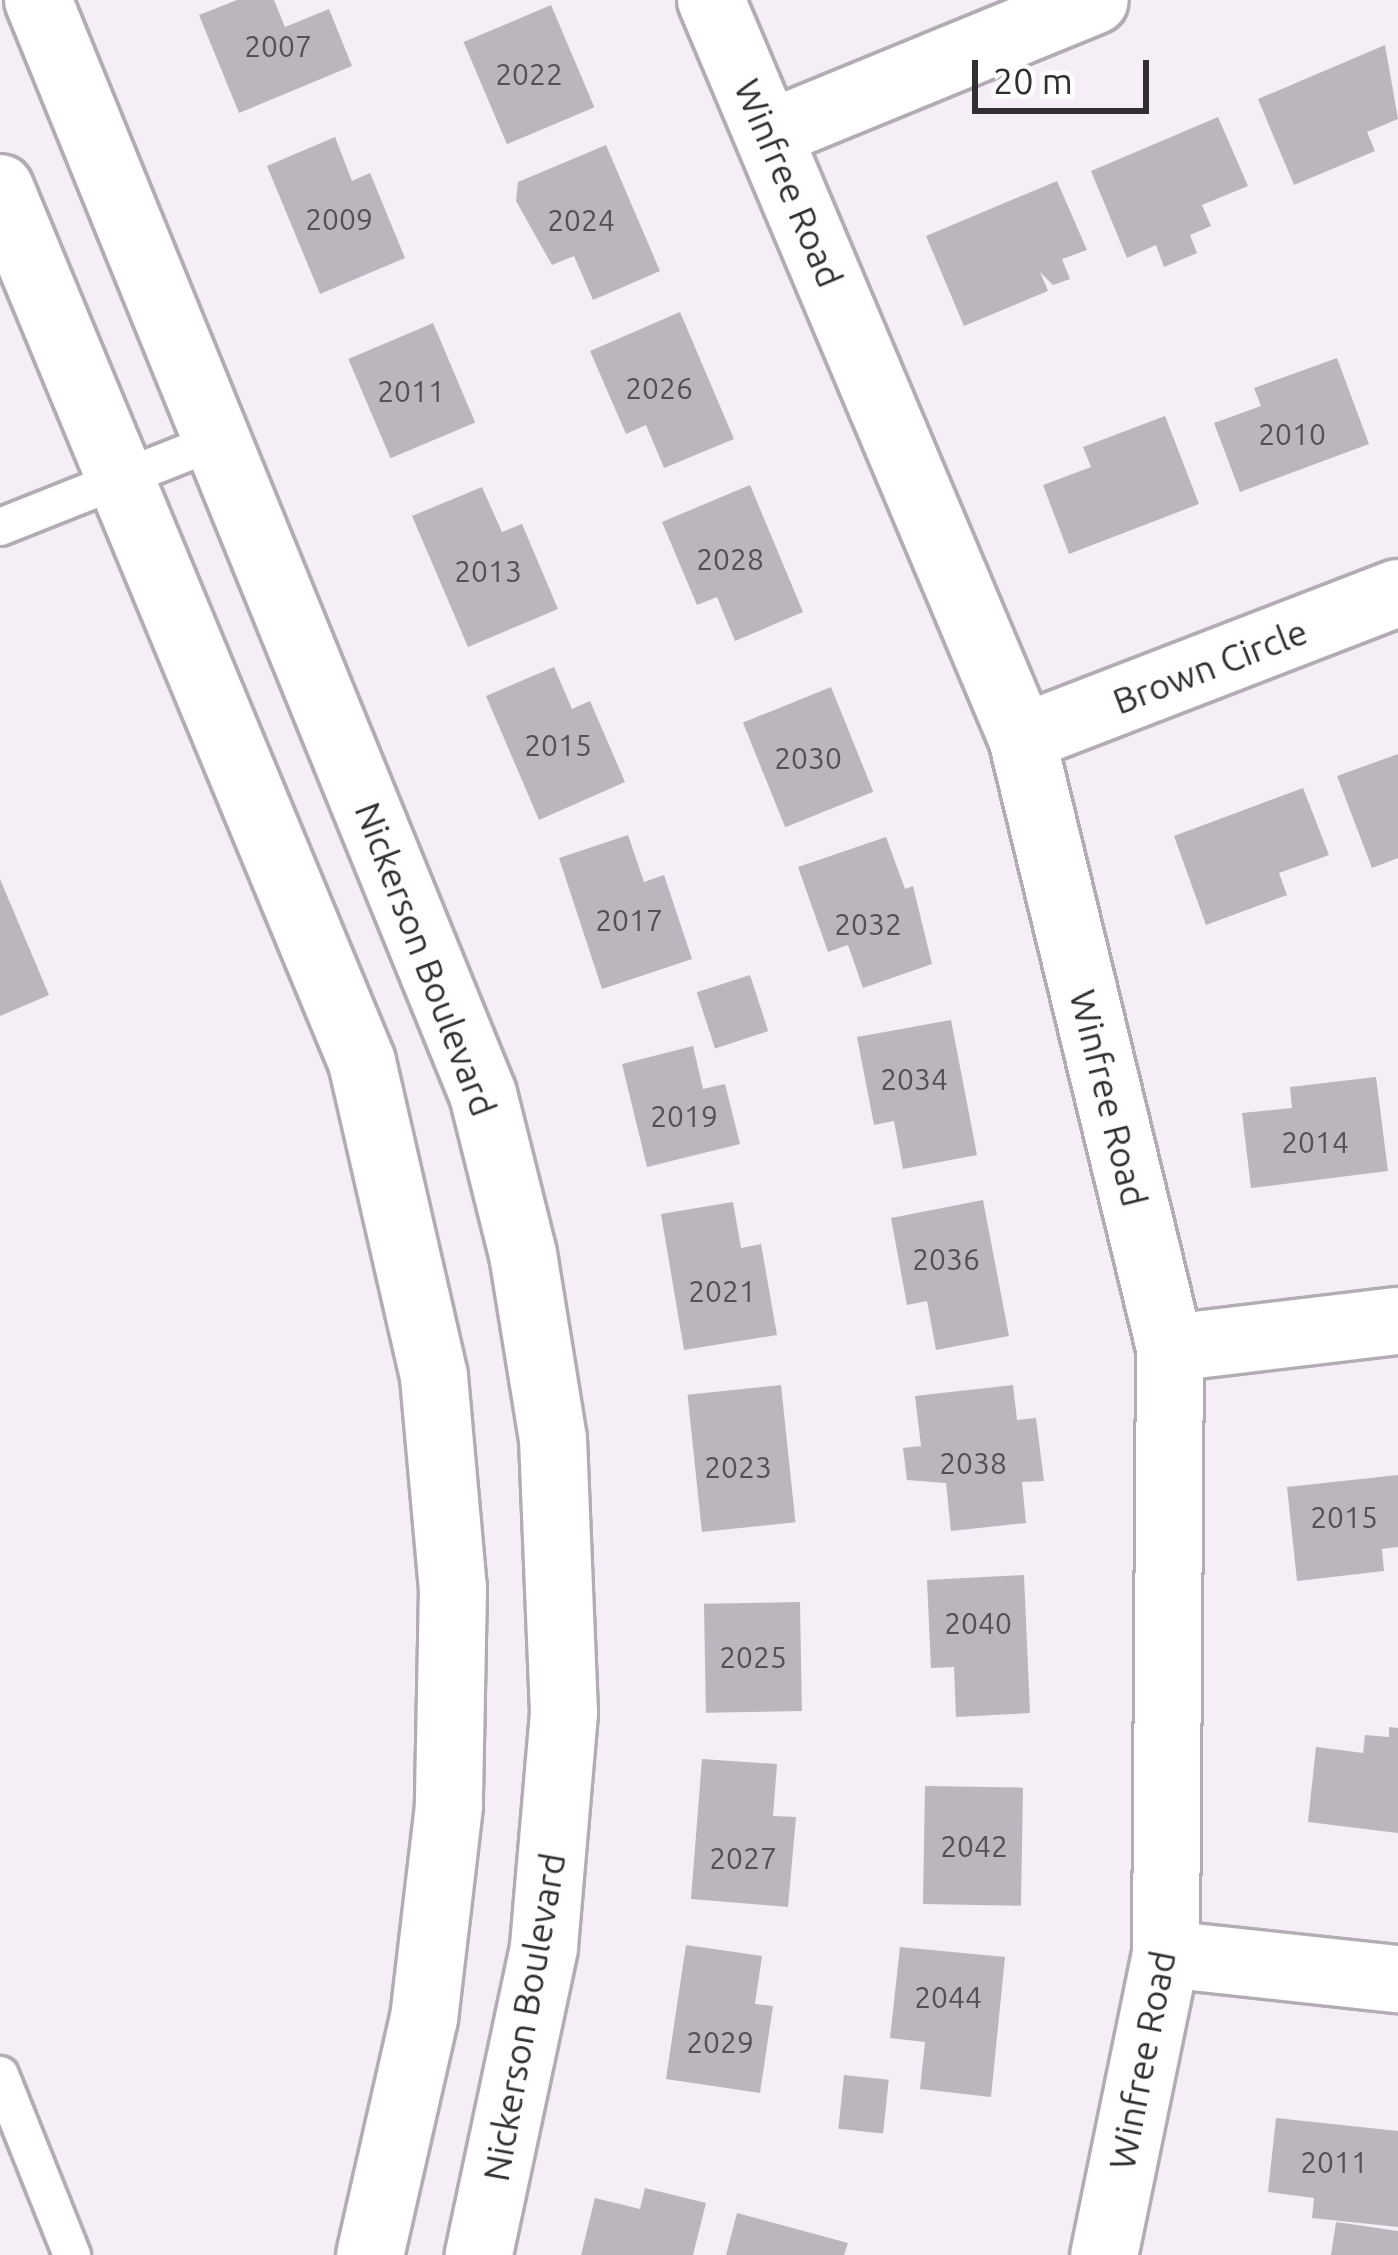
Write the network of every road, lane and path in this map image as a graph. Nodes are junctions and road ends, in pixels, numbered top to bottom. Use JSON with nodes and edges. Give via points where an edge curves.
{"nodes":[{"id":1,"x":38,"y":0,"type":"edge"},
{"id":2,"x":711,"y":0,"type":"edge"},
{"id":3,"x":1095,"y":0,"type":"edge"},
{"id":4,"x":769,"y":134,"type":"junction"},
{"id":5,"x":0,"y":188,"type":"edge"},
{"id":6,"x":219,"y":440,"type":"junction"},
{"id":7,"x":122,"y":478,"type":"junction"},
{"id":8,"x":0,"y":527,"type":"edge"},
{"id":9,"x":1398,"y":593,"type":"edge"},
{"id":10,"x":1022,"y":738,"type":"junction"},
{"id":11,"x":1398,"y":1321,"type":"edge"},
{"id":12,"x":1170,"y":1348,"type":"junction"},
{"id":13,"x":1166,"y":1954,"type":"junction"},
{"id":14,"x":1398,"y":1979,"type":"edge"},
{"id":15,"x":0,"y":2074,"type":"edge"},
{"id":16,"x":72,"y":2255,"type":"edge"},
{"id":17,"x":370,"y":2255,"type":"edge"},
{"id":18,"x":479,"y":2255,"type":"edge"},
{"id":19,"x":1104,"y":2255,"type":"edge"}],
"edges":[{"from":1,"to":6,"type":"street","name":"Nickerson Boulevard"},
{"from":2,"to":4,"type":"street","name":"Winfree Road"},
{"from":3,"to":4,"type":"street"},
{"from":4,"to":10,"type":"street","name":"Winfree Road"},
{"from":5,"to":7,"type":"street"},
{"from":6,"to":7,"type":"lane"},
{"from":6,"to":18,"type":"street","name":"Nickerson Boulevard","via":[[483,1094],[553,1439],[564,1689],[556,1858]]},
{"from":7,"to":8,"type":"lane"},
{"from":7,"to":17,"type":"street","via":[[362,1061],[434,1377],[453,1588],[449,1806],[424,2018]]},
{"from":9,"to":10,"type":"street","name":"Brown Circle"},
{"from":10,"to":12,"type":"street","name":"Winfree Road"},
{"from":11,"to":12,"type":"street"},
{"from":12,"to":13,"type":"street","name":"Winfree Road"},
{"from":13,"to":14,"type":"street"},
{"from":13,"to":19,"type":"street","name":"Winfree Road"},
{"from":15,"to":16,"type":"lane"}]}
